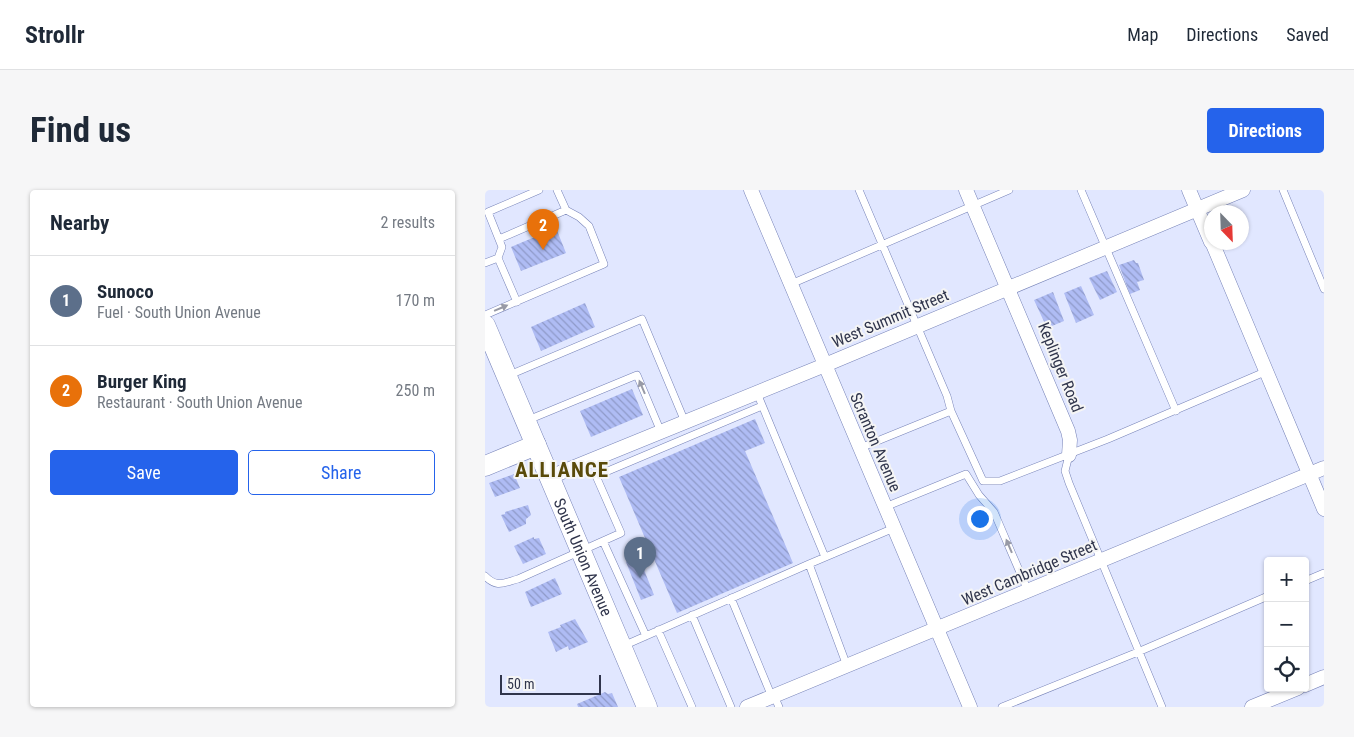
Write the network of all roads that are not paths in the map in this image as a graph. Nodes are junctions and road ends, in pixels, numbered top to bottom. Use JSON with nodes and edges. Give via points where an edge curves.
{"nodes":[{"id":1,"x":539,"y":190,"type":"edge"},
{"id":2,"x":557,"y":190,"type":"edge"},
{"id":3,"x":751,"y":190,"type":"edge"},
{"id":4,"x":859,"y":190,"type":"edge"},
{"id":5,"x":966,"y":190,"type":"edge"},
{"id":6,"x":1009,"y":190,"type":"edge"},
{"id":7,"x":1081,"y":190,"type":"edge"},
{"id":8,"x":1189,"y":190,"type":"edge"},
{"id":9,"x":1243,"y":190,"type":"edge"},
{"id":10,"x":1283,"y":190,"type":"edge"},
{"id":11,"x":973,"y":205,"type":"junction"},
{"id":12,"x":1197,"y":209,"type":"junction"},
{"id":13,"x":566,"y":210,"type":"junction"},
{"id":14,"x":1204,"y":224,"type":"edge"},
{"id":15,"x":499,"y":239,"type":"junction"},
{"id":16,"x":882,"y":244,"type":"junction"},
{"id":17,"x":1105,"y":247,"type":"junction"},
{"id":18,"x":1215,"y":250,"type":"edge"},
{"id":19,"x":498,"y":258,"type":"junction"},
{"id":20,"x":485,"y":263,"type":"edge"},
{"id":21,"x":791,"y":284,"type":"junction"},
{"id":22,"x":1008,"y":287,"type":"junction"},
{"id":23,"x":1324,"y":289,"type":"edge"},
{"id":24,"x":517,"y":302,"type":"junction"},
{"id":25,"x":485,"y":315,"type":"edge"},
{"id":26,"x":485,"y":325,"type":"edge"},
{"id":27,"x":916,"y":326,"type":"junction"},
{"id":28,"x":489,"y":345,"type":"edge"},
{"id":29,"x":825,"y":365,"type":"junction"},
{"id":30,"x":1267,"y":371,"type":"junction"},
{"id":31,"x":507,"y":376,"type":"junction"},
{"id":32,"x":759,"y":399,"type":"junction"},
{"id":33,"x":1176,"y":410,"type":"junction"},
{"id":34,"x":951,"y":411,"type":"junction"},
{"id":35,"x":526,"y":421,"type":"junction"},
{"id":36,"x":685,"y":422,"type":"junction"},
{"id":37,"x":661,"y":432,"type":"junction"},
{"id":38,"x":536,"y":445,"type":"junction"},
{"id":39,"x":860,"y":448,"type":"junction"},
{"id":40,"x":605,"y":455,"type":"junction"},
{"id":41,"x":1069,"y":455,"type":"junction"},
{"id":42,"x":485,"y":466,"type":"edge"},
{"id":43,"x":1324,"y":468,"type":"edge"},
{"id":44,"x":612,"y":470,"type":"junction"},
{"id":45,"x":1309,"y":474,"type":"junction"},
{"id":46,"x":550,"y":478,"type":"junction"},
{"id":47,"x":885,"y":507,"type":"junction"},
{"id":48,"x":1324,"y":509,"type":"edge"},
{"id":49,"x":894,"y":528,"type":"junction"},
{"id":50,"x":603,"y":541,"type":"junction"},
{"id":51,"x":581,"y":552,"type":"junction"},
{"id":52,"x":825,"y":557,"type":"junction"},
{"id":53,"x":1100,"y":561,"type":"junction"},
{"id":54,"x":809,"y":564,"type":"junction"},
{"id":55,"x":1324,"y":573,"type":"edge"},
{"id":56,"x":485,"y":576,"type":"edge"},
{"id":57,"x":1309,"y":579,"type":"edge"},
{"id":58,"x":1028,"y":591,"type":"junction"},
{"id":59,"x":731,"y":598,"type":"junction"},
{"id":60,"x":1264,"y":598,"type":"edge"},
{"id":61,"x":692,"y":615,"type":"junction"},
{"id":62,"x":937,"y":629,"type":"junction"},
{"id":63,"x":658,"y":630,"type":"junction"},
{"id":64,"x":646,"y":636,"type":"junction"},
{"id":65,"x":622,"y":646,"type":"junction"},
{"id":66,"x":1138,"y":652,"type":"junction"},
{"id":67,"x":847,"y":666,"type":"junction"},
{"id":68,"x":1324,"y":677,"type":"edge"},
{"id":69,"x":1309,"y":683,"type":"edge"},
{"id":70,"x":1288,"y":692,"type":"edge"},
{"id":71,"x":775,"y":700,"type":"edge"},
{"id":72,"x":647,"y":707,"type":"edge"},
{"id":73,"x":692,"y":707,"type":"edge"},
{"id":74,"x":731,"y":707,"type":"edge"},
{"id":75,"x":747,"y":707,"type":"edge"},
{"id":76,"x":970,"y":707,"type":"edge"},
{"id":77,"x":1003,"y":707,"type":"edge"},
{"id":78,"x":1162,"y":707,"type":"edge"},
{"id":79,"x":1252,"y":707,"type":"edge"}],
"edges":[{"from":1,"to":15,"type":"lane","via":[[488,212]]},
{"from":2,"to":13,"type":"lane"},
{"from":3,"to":21,"type":"street","name":"Scranton Avenue"},
{"from":4,"to":16,"type":"lane"},
{"from":5,"to":11,"type":"street","name":"Keplinger Road"},
{"from":6,"to":11,"type":"lane"},
{"from":7,"to":17,"type":"lane"},
{"from":8,"to":12,"type":"street"},
{"from":9,"to":12,"type":"street","name":"West Summit Street"},
{"from":10,"to":23,"type":"lane"},
{"from":11,"to":16,"type":"lane"},
{"from":11,"to":22,"type":"street","name":"Keplinger Road"},
{"from":12,"to":14,"type":"street"},
{"from":12,"to":17,"type":"street","name":"West Summit Street"},
{"from":13,"to":15,"type":"lane"},
{"from":13,"to":24,"type":"lane","via":[[589,226],[604,264]]},
{"from":15,"to":19,"type":"lane","via":[[503,248]]},
{"from":16,"to":21,"type":"lane"},
{"from":16,"to":27,"type":"lane"},
{"from":17,"to":22,"type":"street","name":"West Summit Street"},
{"from":17,"to":33,"type":"lane"},
{"from":18,"to":30,"type":"street"},
{"from":19,"to":20,"type":"lane"},
{"from":19,"to":24,"type":"lane"},
{"from":21,"to":29,"type":"street","name":"Scranton Avenue"},
{"from":22,"to":27,"type":"street","name":"West Summit Street"},
{"from":22,"to":41,"type":"street","name":"Keplinger Road","via":[[1068,431]]},
{"from":25,"to":24,"type":"lane","one_way":true},
{"from":26,"to":28,"type":"main road","name":"South Union Avenue"},
{"from":27,"to":29,"type":"street","name":"West Summit Street"},
{"from":27,"to":34,"type":"lane"},
{"from":28,"to":31,"type":"main road","name":"South Union Avenue"},
{"from":29,"to":32,"type":"street","name":"West Summit Street"},
{"from":29,"to":39,"type":"street","name":"Scranton Avenue"},
{"from":30,"to":33,"type":"lane"},
{"from":30,"to":45,"type":"street"},
{"from":31,"to":35,"type":"main road","name":"South Union Avenue"},
{"from":31,"to":36,"type":"lane","via":[[642,319]]},
{"from":32,"to":36,"type":"street","name":"West Summit Street"},
{"from":32,"to":44,"type":"lane"},
{"from":32,"to":52,"type":"lane"},
{"from":33,"to":41,"type":"lane"},
{"from":34,"to":39,"type":"lane"},
{"from":34,"to":41,"type":"lane","via":[[983,482],[1000,482]]},
{"from":37,"to":35,"type":"lane","one_way":true,"via":[[637,375]]},
{"from":35,"to":38,"type":"main road","name":"South Union Avenue"},
{"from":36,"to":37,"type":"street","name":"West Summit Street"},
{"from":37,"to":40,"type":"street","name":"West Summit Street"},
{"from":38,"to":42,"type":"main road"},
{"from":38,"to":46,"type":"main road","name":"South Union Avenue"},
{"from":39,"to":47,"type":"street","name":"Scranton Avenue"},
{"from":40,"to":44,"type":"lane"},
{"from":40,"to":46,"type":"street","name":"West Summit Street"},
{"from":41,"to":53,"type":"lane","name":"Keplinger Road","via":[[1065,470]]},
{"from":43,"to":45,"type":"street","name":"West Cambridge Street"},
{"from":44,"to":50,"type":"lane","via":[[596,476],[621,533]]},
{"from":45,"to":48,"type":"street"},
{"from":45,"to":53,"type":"street","name":"West Cambridge Street"},
{"from":46,"to":51,"type":"main road","name":"South Union Avenue"},
{"from":47,"to":49,"type":"street","name":"Scranton Avenue"},
{"from":58,"to":47,"type":"lane","one_way":true,"via":[[994,512],[979,496],[966,474]]},
{"from":49,"to":52,"type":"lane"},
{"from":49,"to":62,"type":"street","name":"Scranton Avenue"},
{"from":50,"to":51,"type":"lane"},
{"from":50,"to":64,"type":"lane"},
{"from":51,"to":56,"type":"lane","via":[[501,584],[491,583]]},
{"from":51,"to":65,"type":"main road","name":"South Union Avenue"},
{"from":52,"to":54,"type":"lane"},
{"from":53,"to":58,"type":"street","name":"West Cambridge Street"},
{"from":53,"to":66,"type":"lane","name":"Keplinger Road"},
{"from":54,"to":59,"type":"lane"},
{"from":54,"to":67,"type":"lane"},
{"from":55,"to":57,"type":"lane"},
{"from":58,"to":62,"type":"street","name":"West Cambridge Street"},
{"from":59,"to":61,"type":"lane"},
{"from":59,"to":71,"type":"lane"},
{"from":60,"to":66,"type":"lane"},
{"from":61,"to":63,"type":"lane"},
{"from":61,"to":74,"type":"lane"},
{"from":62,"to":67,"type":"street","name":"West Cambridge Street"},
{"from":62,"to":76,"type":"street","name":"Scranton Avenue"},
{"from":63,"to":64,"type":"lane"},
{"from":63,"to":73,"type":"lane"},
{"from":64,"to":65,"type":"lane"},
{"from":65,"to":72,"type":"main road","name":"South Union Avenue"},
{"from":66,"to":77,"type":"lane"},
{"from":66,"to":78,"type":"lane","name":"Keplinger Road"},
{"from":67,"to":71,"type":"street","name":"West Cambridge Street"},
{"from":68,"to":69,"type":"street"},
{"from":70,"to":79,"type":"street"},
{"from":71,"to":75,"type":"street","name":"West Cambridge Street"}]}
